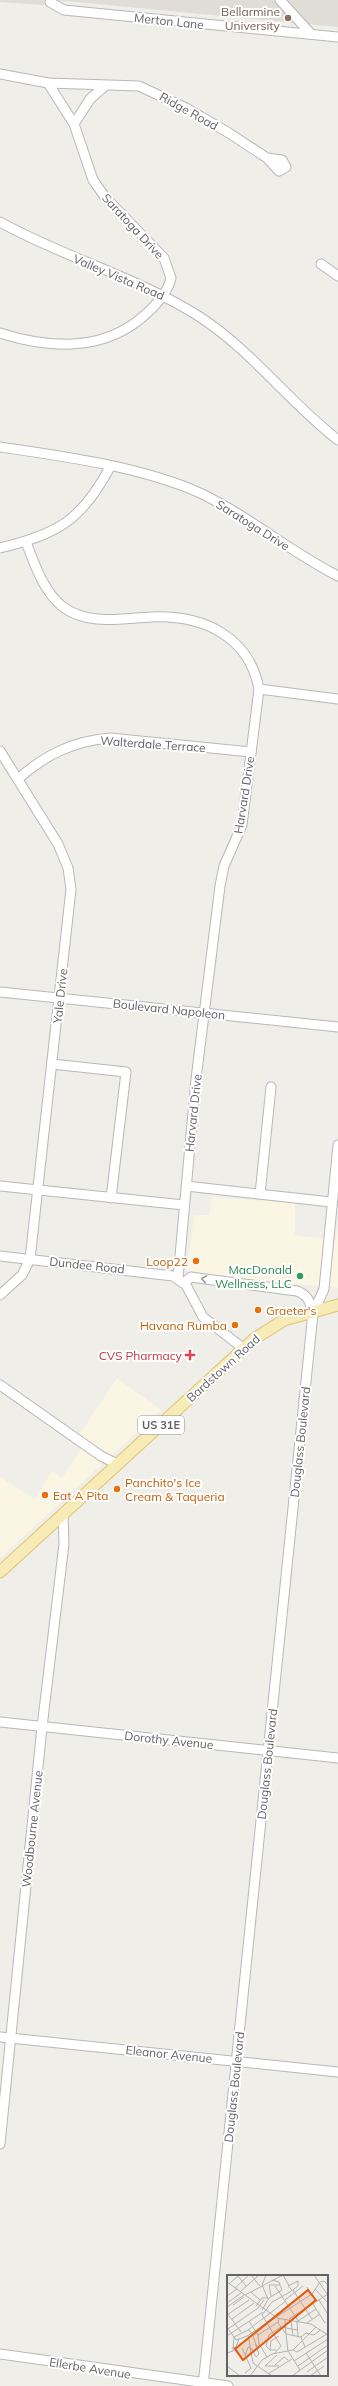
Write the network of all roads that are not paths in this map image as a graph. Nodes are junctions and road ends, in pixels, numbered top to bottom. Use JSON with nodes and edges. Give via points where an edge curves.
{"nodes":[{"id":1,"x":280,"y":0,"type":"edge"},
{"id":2,"x":50,"y":2,"type":"dead end"},
{"id":3,"x":311,"y":34,"type":"junction"},
{"id":4,"x":338,"y":37,"type":"edge"},
{"id":5,"x":0,"y":74,"type":"edge"},
{"id":6,"x":48,"y":83,"type":"junction"},
{"id":7,"x":105,"y":86,"type":"junction"},
{"id":8,"x":74,"y":124,"type":"junction"},
{"id":9,"x":267,"y":158,"type":"dead end"},
{"id":10,"x":0,"y":222,"type":"edge"},
{"id":11,"x":321,"y":264,"type":"dead end"},
{"id":12,"x":338,"y":276,"type":"edge"},
{"id":13,"x":163,"y":295,"type":"junction"},
{"id":14,"x":0,"y":333,"type":"edge"},
{"id":15,"x":338,"y":440,"type":"edge"},
{"id":16,"x":0,"y":447,"type":"edge"},
{"id":17,"x":110,"y":467,"type":"junction"},
{"id":18,"x":26,"y":542,"type":"junction"},
{"id":19,"x":0,"y":548,"type":"edge"},
{"id":20,"x":338,"y":576,"type":"edge"},
{"id":21,"x":259,"y":689,"type":"junction"},
{"id":22,"x":338,"y":699,"type":"edge"},
{"id":23,"x":0,"y":751,"type":"edge"},
{"id":24,"x":251,"y":752,"type":"junction"},
{"id":25,"x":18,"y":779,"type":"junction"},
{"id":26,"x":0,"y":992,"type":"edge"},
{"id":27,"x":60,"y":998,"type":"junction"},
{"id":28,"x":204,"y":1014,"type":"junction"},
{"id":29,"x":338,"y":1027,"type":"edge"},
{"id":30,"x":52,"y":1064,"type":"junction"},
{"id":31,"x":271,"y":1087,"type":"dead end"},
{"id":32,"x":338,"y":1145,"type":"edge"},
{"id":33,"x":0,"y":1186,"type":"edge"},
{"id":34,"x":186,"y":1186,"type":"junction"},
{"id":35,"x":38,"y":1190,"type":"junction"},
{"id":36,"x":260,"y":1194,"type":"junction"},
{"id":37,"x":111,"y":1198,"type":"junction"},
{"id":38,"x":331,"y":1202,"type":"junction"},
{"id":39,"x":184,"y":1205,"type":"junction"},
{"id":40,"x":0,"y":1256,"type":"edge"},
{"id":41,"x":30,"y":1259,"type":"junction"},
{"id":42,"x":178,"y":1279,"type":"junction"},
{"id":43,"x":0,"y":1295,"type":"edge"},
{"id":44,"x":338,"y":1306,"type":"edge"},
{"id":45,"x":313,"y":1313,"type":"junction"},
{"id":46,"x":244,"y":1349,"type":"junction"},
{"id":47,"x":0,"y":1386,"type":"edge"},
{"id":48,"x":117,"y":1464,"type":"junction"},
{"id":49,"x":63,"y":1513,"type":"junction"},
{"id":50,"x":0,"y":1572,"type":"edge"},
{"id":51,"x":0,"y":1722,"type":"edge"},
{"id":52,"x":42,"y":1727,"type":"junction"},
{"id":53,"x":268,"y":1750,"type":"junction"},
{"id":54,"x":338,"y":1758,"type":"edge"},
{"id":55,"x":0,"y":2037,"type":"edge"},
{"id":56,"x":12,"y":2038,"type":"junction"},
{"id":57,"x":236,"y":2061,"type":"junction"},
{"id":58,"x":338,"y":2072,"type":"edge"},
{"id":59,"x":0,"y":2144,"type":"edge"},
{"id":60,"x":0,"y":2354,"type":"edge"},
{"id":61,"x":203,"y":2385,"type":"edge"},
{"id":62,"x":228,"y":2386,"type":"edge"}],
"edges":[{"from":1,"to":3,"type":"street"},
{"from":2,"to":3,"type":"street","name":"Merton Lane","via":[[64,10]]},
{"from":3,"to":4,"type":"street","name":"Merton Lane"},
{"from":5,"to":6,"type":"street"},
{"from":6,"to":7,"type":"street","name":"Ridge Road"},
{"from":6,"to":8,"type":"street","name":"Saratoga Drive"},
{"from":7,"to":8,"type":"street","via":[[90,99]]},
{"from":7,"to":9,"type":"street","name":"Ridge Road","via":[[133,84],[157,93],[229,133]]},
{"from":8,"to":13,"type":"street","name":"Saratoga Drive","via":[[93,180],[105,197],[164,258],[171,278]]},
{"from":10,"to":13,"type":"street","name":"Valley Vista Road","via":[[50,248]]},
{"from":11,"to":12,"type":"street"},
{"from":13,"to":14,"type":"street","name":"Saratoga Drive","via":[[156,305],[133,325],[114,335],[84,343],[40,344]]},
{"from":13,"to":15,"type":"street","name":"Valley Vista Road","via":[[225,335],[277,382],[300,408]]},
{"from":16,"to":17,"type":"street","name":"Saratoga Drive","via":[[39,452]]},
{"from":17,"to":18,"type":"street","via":[[89,503],[77,515],[52,531]]},
{"from":17,"to":20,"type":"street","name":"Saratoga Drive","via":[[147,475],[201,494]]},
{"from":18,"to":19,"type":"street"},
{"from":18,"to":21,"type":"street","name":"Harvard Drive","via":[[45,586],[63,607],[93,619],[171,617],[217,630],[230,638],[246,654],[256,675]]},
{"from":21,"to":22,"type":"street"},
{"from":21,"to":24,"type":"street","name":"Harvard Drive"},
{"from":23,"to":25,"type":"street","name":"Yale Drive"},
{"from":24,"to":25,"type":"street","name":"Walterdale Terrace","via":[[94,739],[60,750]]},
{"from":24,"to":28,"type":"street","name":"Harvard Drive","via":[[242,825],[224,866],[220,886]]},
{"from":25,"to":27,"type":"street","name":"Yale Drive","via":[[54,837],[68,868],[71,888]]},
{"from":26,"to":27,"type":"street","name":"Boulevard Napoleon"},
{"from":27,"to":28,"type":"street","name":"Boulevard Napoleon"},
{"from":27,"to":30,"type":"street","name":"Yale Drive"},
{"from":28,"to":29,"type":"street","name":"Boulevard Napoleon"},
{"from":28,"to":34,"type":"street","name":"Harvard Drive"},
{"from":30,"to":35,"type":"street","name":"Yale Drive"},
{"from":30,"to":37,"type":"street","via":[[126,1072]]},
{"from":31,"to":36,"type":"street"},
{"from":32,"to":38,"type":"street","name":"Douglass Boulevard"},
{"from":33,"to":35,"type":"street"},
{"from":34,"to":36,"type":"street"},
{"from":34,"to":39,"type":"street","name":"Harvard Drive"},
{"from":35,"to":37,"type":"street"},
{"from":35,"to":41,"type":"street","name":"Yale Drive"},
{"from":36,"to":38,"type":"street"},
{"from":37,"to":39,"type":"street"},
{"from":38,"to":45,"type":"street","name":"Douglass Boulevard","via":[[324,1289]]},
{"from":39,"to":42,"type":"street","name":"Harvard Drive"},
{"from":40,"to":41,"type":"street","name":"Dundee Road"},
{"from":41,"to":42,"type":"street","name":"Dundee Road"},
{"from":41,"to":43,"type":"street","via":[[22,1275]]},
{"from":45,"to":42,"type":"street","name":"Dundee Road","one_way":true,"via":[[309,1299],[297,1291],[192,1277]]},
{"from":42,"to":46,"type":"street","via":[[203,1317]]},
{"from":44,"to":45,"type":"main road","name":"Bardstown Road","number":"US 31E"},
{"from":45,"to":46,"type":"main road","name":"Bardstown Road","number":"US 31E","via":[[291,1318],[270,1328]]},
{"from":45,"to":53,"type":"street","name":"Douglass Boulevard"},
{"from":46,"to":48,"type":"main road","name":"Bardstown Road","number":"US 31E"},
{"from":47,"to":48,"type":"street","via":[[101,1456]]},
{"from":48,"to":49,"type":"main road","name":"Bardstown Road","number":"US 31E"},
{"from":49,"to":50,"type":"main road","name":"Bardstown Road","number":"US 31E"},
{"from":49,"to":52,"type":"street","name":"Woodbourne Avenue","via":[[64,1544]]},
{"from":51,"to":52,"type":"street","name":"Dorothy Avenue"},
{"from":52,"to":53,"type":"street","name":"Dorothy Avenue"},
{"from":52,"to":56,"type":"street","name":"Woodbourne Avenue"},
{"from":53,"to":54,"type":"street","name":"Dorothy Avenue"},
{"from":53,"to":57,"type":"street","name":"Douglass Boulevard"},
{"from":55,"to":56,"type":"street","name":"Eleanor Avenue"},
{"from":56,"to":57,"type":"street","name":"Eleanor Avenue"},
{"from":56,"to":59,"type":"street","name":"Woodbourne Avenue"},
{"from":57,"to":58,"type":"street","name":"Eleanor Avenue"},
{"from":57,"to":61,"type":"street","name":"Douglass Boulevard"},
{"from":60,"to":61,"type":"street","name":"Ellerbe Avenue"},
{"from":61,"to":62,"type":"street","name":"Ellerbe Avenue"}]}
